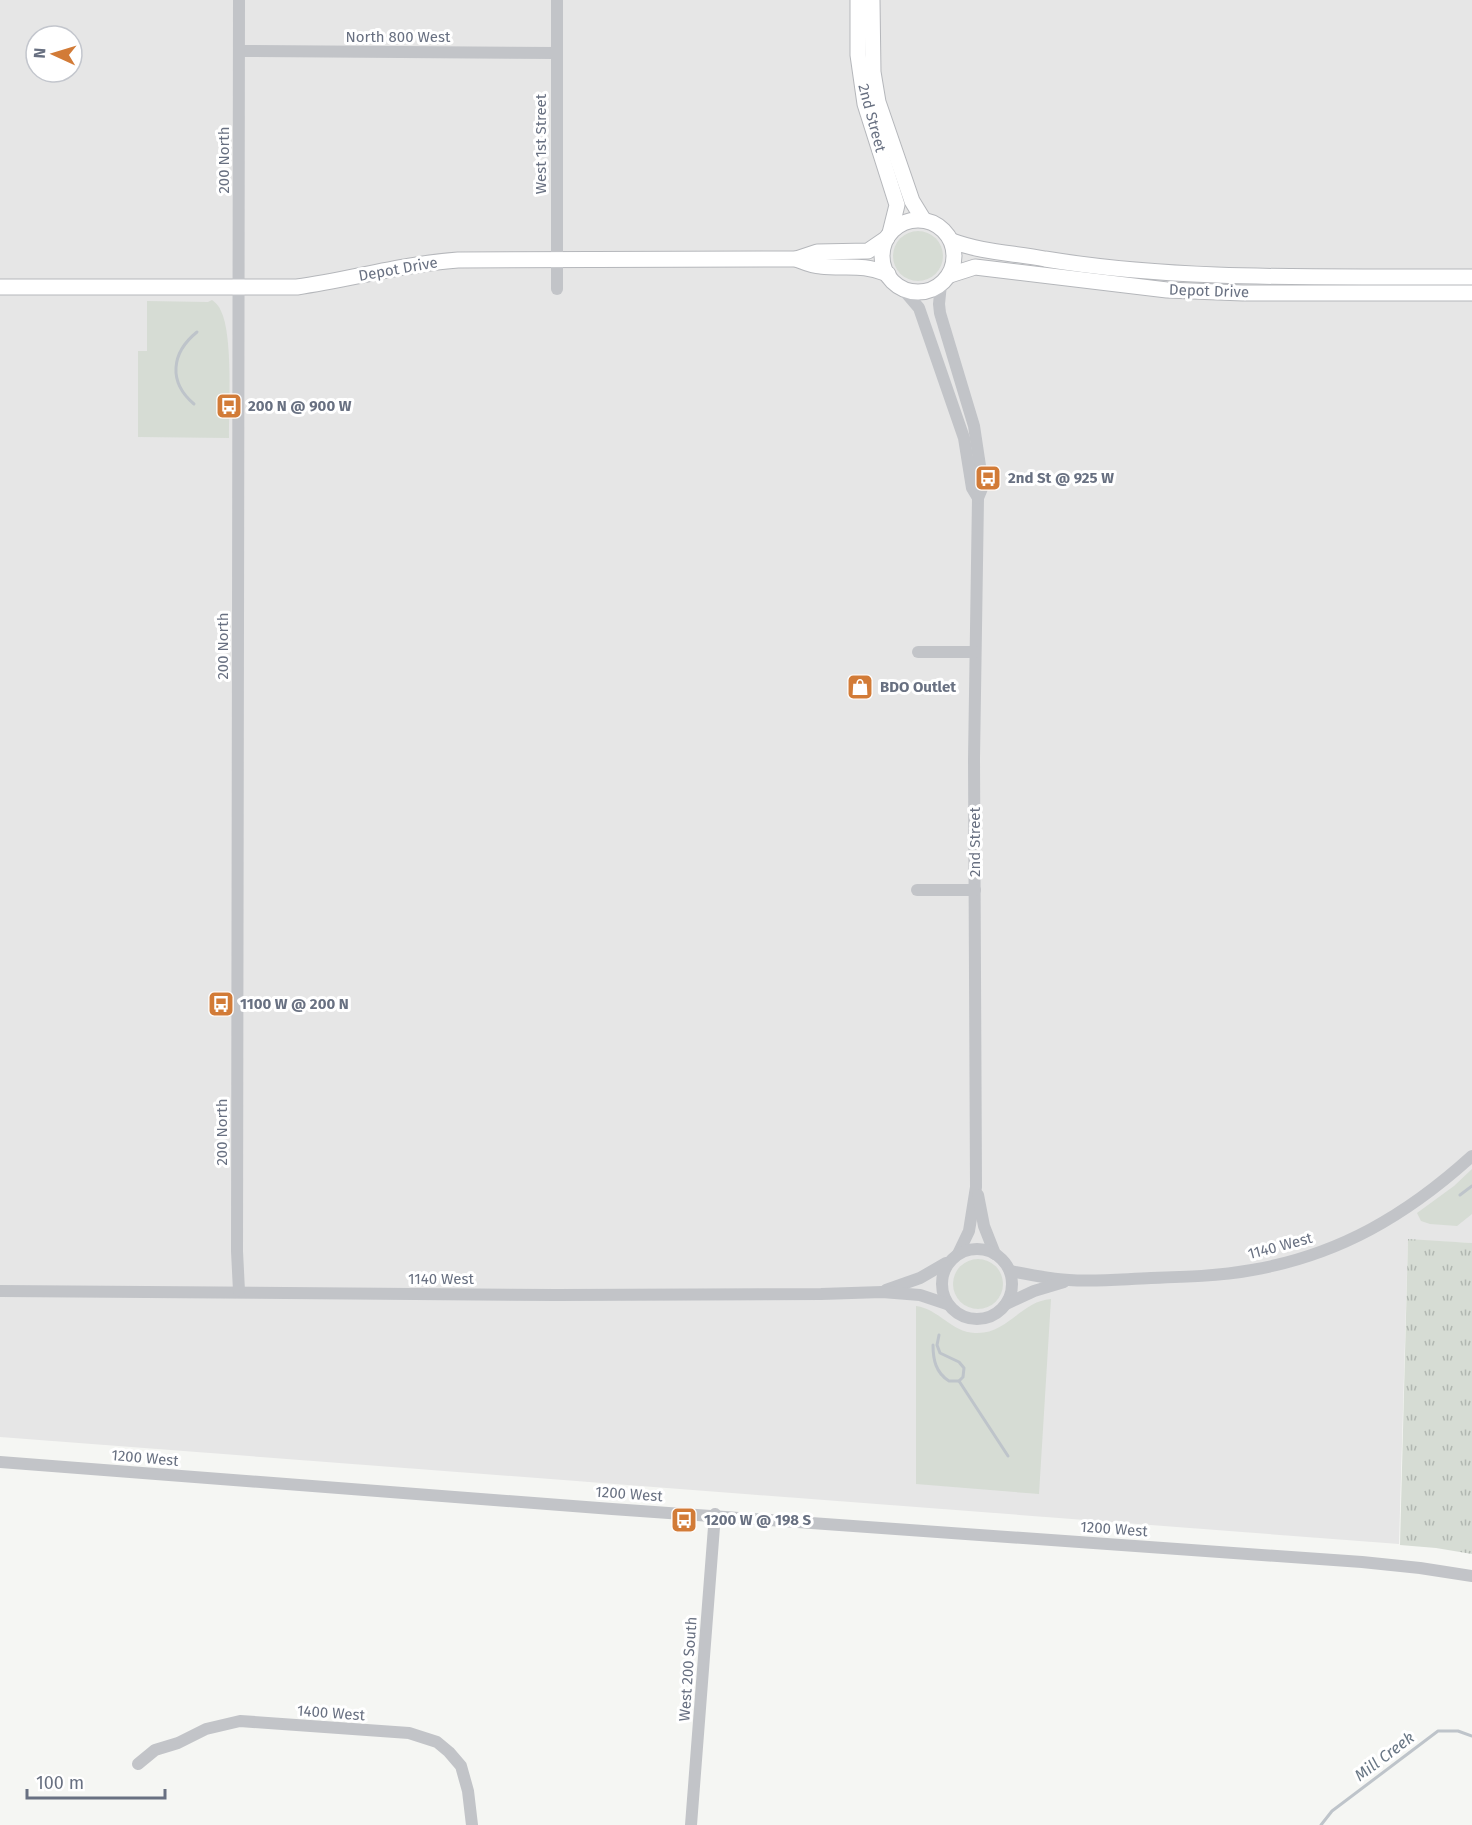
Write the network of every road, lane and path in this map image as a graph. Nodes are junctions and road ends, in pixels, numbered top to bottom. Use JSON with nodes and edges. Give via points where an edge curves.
{"nodes":[{"id":1,"x":239,"y":0,"type":"edge"},
{"id":2,"x":557,"y":0,"type":"edge"},
{"id":3,"x":858,"y":0,"type":"edge"},
{"id":4,"x":872,"y":0,"type":"edge"},
{"id":5,"x":239,"y":51,"type":"junction"},
{"id":6,"x":556,"y":53,"type":"junction"},
{"id":7,"x":923,"y":219,"type":"junction"},
{"id":8,"x":888,"y":236,"type":"junction"},
{"id":9,"x":952,"y":241,"type":"junction"},
{"id":10,"x":796,"y":259,"type":"junction"},
{"id":11,"x":556,"y":260,"type":"junction"},
{"id":12,"x":888,"y":274,"type":"junction"},
{"id":13,"x":1472,"y":277,"type":"edge"},
{"id":14,"x":945,"y":280,"type":"junction"},
{"id":15,"x":0,"y":287,"type":"edge"},
{"id":16,"x":239,"y":288,"type":"junction"},
{"id":17,"x":902,"y":288,"type":"junction"},
{"id":18,"x":556,"y":289,"type":"dead end"},
{"id":19,"x":1472,"y":293,"type":"edge"},
{"id":20,"x":978,"y":498,"type":"junction"},
{"id":21,"x":918,"y":652,"type":"dead end"},
{"id":22,"x":975,"y":652,"type":"junction"},
{"id":23,"x":918,"y":890,"type":"dead end"},
{"id":24,"x":975,"y":890,"type":"junction"},
{"id":25,"x":1472,"y":1156,"type":"edge"},
{"id":26,"x":976,"y":1186,"type":"junction"},
{"id":27,"x":958,"y":1254,"type":"junction"},
{"id":28,"x":995,"y":1254,"type":"junction"},
{"id":29,"x":946,"y":1263,"type":"junction"},
{"id":30,"x":1010,"y":1270,"type":"junction"},
{"id":31,"x":1068,"y":1280,"type":"junction"},
{"id":32,"x":0,"y":1291,"type":"edge"},
{"id":33,"x":239,"y":1291,"type":"junction"},
{"id":34,"x":882,"y":1292,"type":"junction"},
{"id":35,"x":947,"y":1304,"type":"junction"},
{"id":36,"x":1006,"y":1304,"type":"junction"},
{"id":37,"x":0,"y":1462,"type":"edge"},
{"id":38,"x":715,"y":1514,"type":"junction"},
{"id":39,"x":1472,"y":1576,"type":"edge"},
{"id":40,"x":138,"y":1764,"type":"dead end"},
{"id":41,"x":472,"y":1825,"type":"edge"},
{"id":42,"x":691,"y":1825,"type":"edge"}],
"edges":[{"from":1,"to":5,"type":"street","name":"200 North"},
{"from":2,"to":6,"type":"street","name":"West 1st Street"},
{"from":3,"to":8,"type":"main road","name":"2nd Street","via":[[858,55],[865,104],[897,205]]},
{"from":4,"to":7,"type":"main road","name":"2nd Street","via":[[873,72],[878,102],[912,201]]},
{"from":5,"to":6,"type":"street","name":"North 800 West"},
{"from":5,"to":16,"type":"street","name":"200 North"},
{"from":6,"to":11,"type":"street","name":"West 1st Street"},
{"from":7,"to":8,"type":"main road","via":[[899,225]]},
{"from":7,"to":9,"type":"main road","via":[[941,227]]},
{"from":8,"to":10,"type":"main road","name":"Depot Drive","via":[[868,250],[817,252]]},
{"from":8,"to":12,"type":"main road","via":[[882,257]]},
{"from":9,"to":13,"type":"main road","name":"Depot Drive","via":[[973,248],[1072,263],[1188,274]]},
{"from":9,"to":14,"type":"main road","via":[[955,260]]},
{"from":10,"to":11,"type":"main road","name":"Depot Drive"},
{"from":10,"to":12,"type":"main road","name":"Depot Drive","via":[[819,266],[872,268]]},
{"from":11,"to":16,"type":"main road","name":"Depot Drive","via":[[431,261],[297,287]]},
{"from":11,"to":18,"type":"street","name":"West 1st Street"},
{"from":12,"to":17,"type":"main road"},
{"from":14,"to":17,"type":"main road","via":[[927,291]]},
{"from":14,"to":19,"type":"main road","name":"Depot Drive","via":[[975,267],[1167,290]]},
{"from":14,"to":20,"type":"street","name":"2nd Street","via":[[940,314],[974,426],[983,486]]},
{"from":15,"to":16,"type":"main road","name":"Depot Drive"},
{"from":16,"to":33,"type":"street","name":"200 North"},
{"from":17,"to":20,"type":"street","name":"2nd Street","via":[[919,308],[964,438],[972,488]]},
{"from":20,"to":22,"type":"street","name":"2nd Street"},
{"from":21,"to":22,"type":"street"},
{"from":22,"to":24,"type":"street","name":"2nd Street"},
{"from":23,"to":24,"type":"street"},
{"from":24,"to":26,"type":"street","name":"2nd Street"},
{"from":25,"to":31,"type":"street","name":"1140 West","via":[[1419,1201],[1382,1224],[1338,1246],[1296,1260],[1206,1276]]},
{"from":26,"to":27,"type":"street","name":"2nd Street","via":[[969,1231]]},
{"from":26,"to":28,"type":"street","name":"2nd Street","via":[[984,1226]]},
{"from":27,"to":28,"type":"street","via":[[978,1249]]},
{"from":27,"to":29,"type":"street"},
{"from":28,"to":30,"type":"street"},
{"from":29,"to":34,"type":"street","name":"1140 West"},
{"from":29,"to":35,"type":"street","via":[[940,1284]]},
{"from":30,"to":31,"type":"street","name":"1140 West"},
{"from":30,"to":36,"type":"street","via":[[1013,1282]]},
{"from":31,"to":36,"type":"street","name":"1140 West"},
{"from":32,"to":33,"type":"street","name":"1140 West"},
{"from":33,"to":34,"type":"street","name":"1140 West","via":[[515,1295]]},
{"from":34,"to":35,"type":"street","name":"1140 West","via":[[922,1295]]},
{"from":35,"to":36,"type":"street","via":[[955,1313],[977,1320],[988,1318]]},
{"from":37,"to":38,"type":"street","name":"1200 West"},
{"from":38,"to":39,"type":"street","name":"1200 West","via":[[1362,1562]]},
{"from":38,"to":42,"type":"street","name":"West 200 South"},
{"from":40,"to":41,"type":"street","name":"1400 West","via":[[155,1750],[206,1729],[240,1721],[409,1733],[437,1742],[461,1766]]}]}
